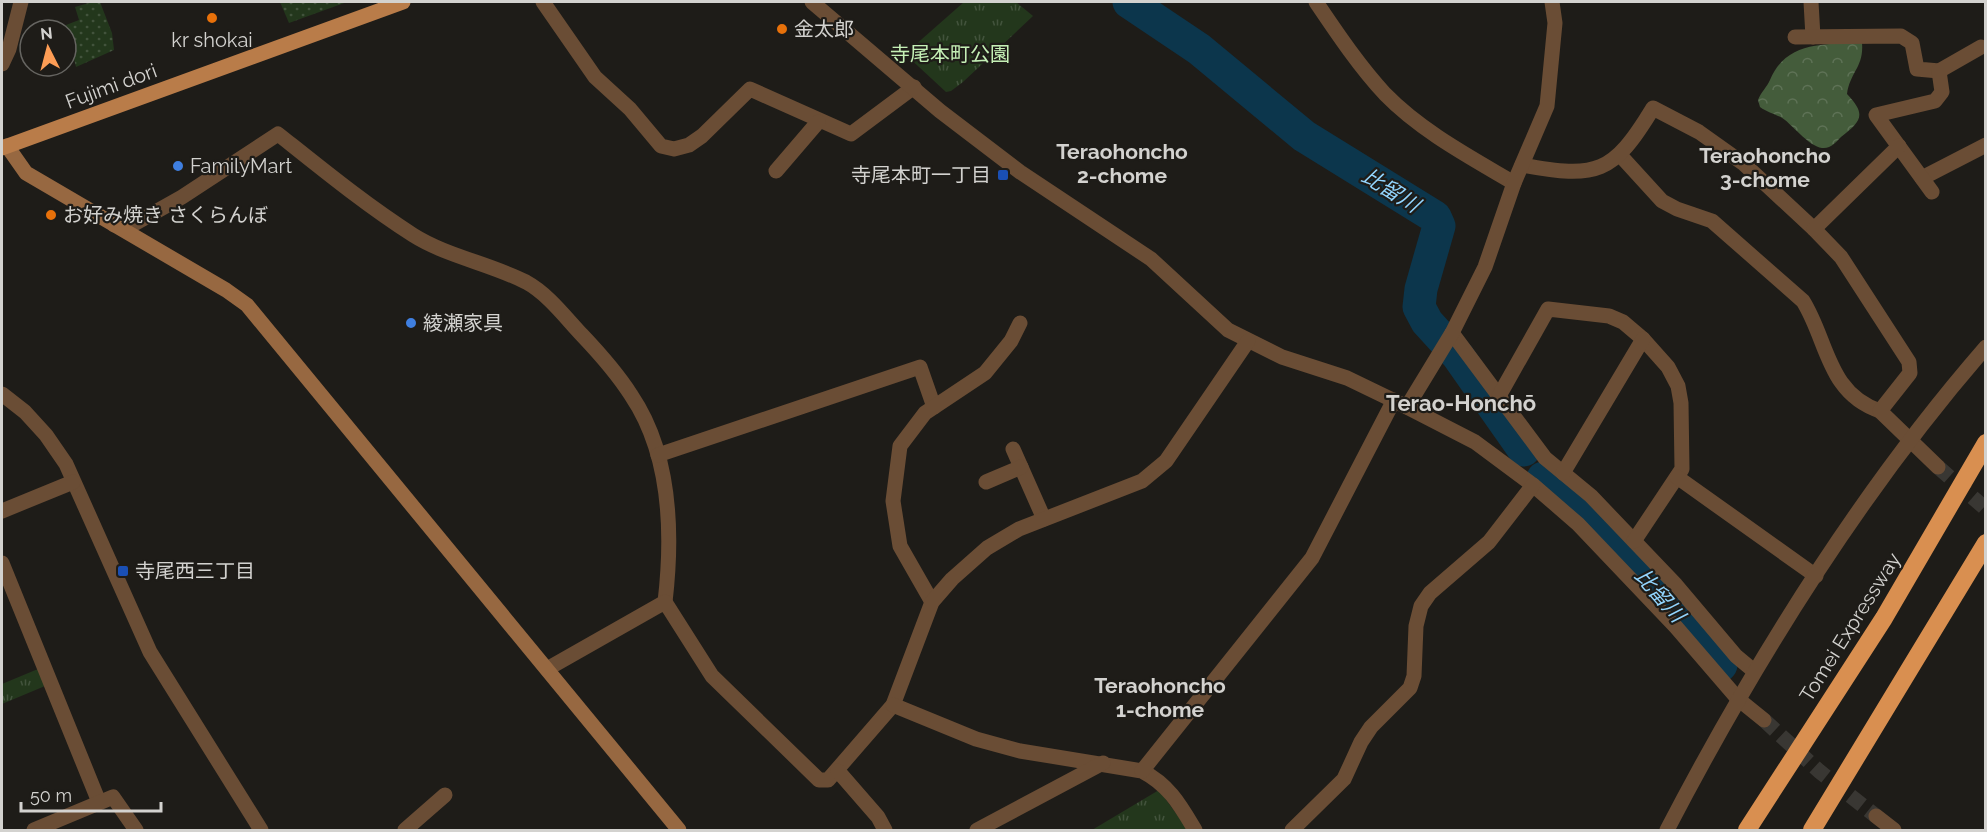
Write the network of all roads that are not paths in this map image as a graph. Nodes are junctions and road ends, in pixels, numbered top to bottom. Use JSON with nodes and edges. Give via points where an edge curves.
{"nodes":[{"id":1,"x":21,"y":2,"type":"edge"},
{"id":2,"x":403,"y":2,"type":"edge"},
{"id":3,"x":543,"y":2,"type":"edge"},
{"id":4,"x":812,"y":2,"type":"edge"},
{"id":5,"x":1316,"y":2,"type":"edge"},
{"id":6,"x":1552,"y":2,"type":"edge"},
{"id":7,"x":1811,"y":2,"type":"edge"},
{"id":8,"x":1795,"y":37,"type":"dead end"},
{"id":9,"x":1813,"y":37,"type":"junction"},
{"id":10,"x":1981,"y":47,"type":"dead end"},
{"id":11,"x":2,"y":64,"type":"edge"},
{"id":12,"x":1938,"y":71,"type":"junction"},
{"id":13,"x":914,"y":87,"type":"junction"},
{"id":14,"x":818,"y":122,"type":"junction"},
{"id":15,"x":1986,"y":145,"type":"edge"},
{"id":16,"x":1899,"y":146,"type":"junction"},
{"id":17,"x":4,"y":147,"type":"edge"},
{"id":18,"x":1620,"y":154,"type":"junction"},
{"id":19,"x":1522,"y":165,"type":"junction"},
{"id":20,"x":776,"y":171,"type":"dead end"},
{"id":21,"x":1922,"y":178,"type":"junction"},
{"id":22,"x":1514,"y":183,"type":"junction"},
{"id":23,"x":1932,"y":192,"type":"dead end"},
{"id":24,"x":114,"y":225,"type":"junction"},
{"id":25,"x":1814,"y":229,"type":"junction"},
{"id":26,"x":1020,"y":323,"type":"dead end"},
{"id":27,"x":1643,"y":339,"type":"junction"},
{"id":28,"x":1448,"y":340,"type":"junction"},
{"id":29,"x":1248,"y":341,"type":"junction"},
{"id":30,"x":1986,"y":347,"type":"edge"},
{"id":31,"x":2,"y":394,"type":"edge"},
{"id":32,"x":1499,"y":396,"type":"junction"},
{"id":33,"x":1401,"y":403,"type":"junction"},
{"id":34,"x":934,"y":407,"type":"junction"},
{"id":35,"x":1880,"y":411,"type":"junction"},
{"id":36,"x":1909,"y":442,"type":"junction"},
{"id":37,"x":1986,"y":443,"type":"edge"},
{"id":38,"x":1013,"y":449,"type":"dead end"},
{"id":39,"x":658,"y":455,"type":"junction"},
{"id":40,"x":1021,"y":467,"type":"junction"},
{"id":41,"x":1938,"y":467,"type":"tunnel mouth"},
{"id":42,"x":1563,"y":473,"type":"junction"},
{"id":43,"x":1677,"y":477,"type":"junction"},
{"id":44,"x":73,"y":482,"type":"junction"},
{"id":45,"x":986,"y":482,"type":"dead end"},
{"id":46,"x":1533,"y":485,"type":"junction"},
{"id":47,"x":2,"y":511,"type":"edge"},
{"id":48,"x":1044,"y":519,"type":"junction"},
{"id":49,"x":1634,"y":541,"type":"junction"},
{"id":50,"x":1986,"y":543,"type":"edge"},
{"id":51,"x":2,"y":563,"type":"edge"},
{"id":52,"x":1816,"y":576,"type":"junction"},
{"id":53,"x":665,"y":602,"type":"junction"},
{"id":54,"x":932,"y":603,"type":"junction"},
{"id":55,"x":547,"y":669,"type":"junction"},
{"id":56,"x":1754,"y":671,"type":"junction"},
{"id":57,"x":1738,"y":699,"type":"junction"},
{"id":58,"x":893,"y":705,"type":"junction"},
{"id":59,"x":1764,"y":720,"type":"tunnel mouth"},
{"id":60,"x":1103,"y":763,"type":"junction"},
{"id":61,"x":838,"y":771,"type":"junction"},
{"id":62,"x":1142,"y":771,"type":"junction"},
{"id":63,"x":445,"y":795,"type":"dead end"},
{"id":64,"x":99,"y":802,"type":"junction"},
{"id":65,"x":1876,"y":816,"type":"tunnel mouth"},
{"id":66,"x":34,"y":831,"type":"edge"},
{"id":67,"x":136,"y":831,"type":"edge"},
{"id":68,"x":261,"y":831,"type":"edge"},
{"id":69,"x":405,"y":831,"type":"edge"},
{"id":70,"x":679,"y":831,"type":"edge"},
{"id":71,"x":885,"y":831,"type":"edge"},
{"id":72,"x":976,"y":831,"type":"edge"},
{"id":73,"x":1195,"y":831,"type":"edge"},
{"id":74,"x":1292,"y":831,"type":"edge"},
{"id":75,"x":1667,"y":831,"type":"edge"},
{"id":76,"x":1747,"y":831,"type":"edge"},
{"id":77,"x":1812,"y":831,"type":"edge"},
{"id":78,"x":1894,"y":831,"type":"edge"}],
"edges":[{"from":1,"to":11,"type":"street"},
{"from":2,"to":17,"type":"main road","name":"Fujimi dori"},
{"from":3,"to":14,"type":"street","via":[[596,77],[661,146],[674,149],[688,145],[750,89]]},
{"from":4,"to":13,"type":"street"},
{"from":5,"to":22,"type":"street","via":[[1386,95],[1438,137]]},
{"from":6,"to":19,"type":"street","via":[[1555,23],[1547,106]]},
{"from":7,"to":9,"type":"street"},
{"from":8,"to":9,"type":"street"},
{"from":9,"to":12,"type":"street","via":[[1901,36],[1912,43],[1917,69]]},
{"from":10,"to":12,"type":"street"},
{"from":12,"to":16,"type":"street","via":[[1942,92],[1935,101],[1876,115]]},
{"from":13,"to":14,"type":"street","via":[[851,134]]},
{"from":13,"to":29,"type":"street","via":[[1020,172],[1151,259],[1209,315]]},
{"from":14,"to":20,"type":"street"},
{"from":15,"to":21,"type":"street"},
{"from":16,"to":21,"type":"street"},
{"from":16,"to":25,"type":"street"},
{"from":17,"to":24,"type":"street","via":[[26,173]]},
{"from":18,"to":19,"type":"street","via":[[1587,172]]},
{"from":18,"to":25,"type":"street","via":[[1653,108],[1699,132],[1744,164]]},
{"from":18,"to":35,"type":"street","via":[[1662,201],[1712,221],[1803,301],[1841,380],[1862,405]]},
{"from":19,"to":22,"type":"street"},
{"from":21,"to":23,"type":"street"},
{"from":22,"to":28,"type":"street","via":[[1485,267]]},
{"from":24,"to":39,"type":"street","via":[[134,224],[279,134],[415,237],[527,283],[551,302],[633,396]]},
{"from":24,"to":55,"type":"street","via":[[247,305]]},
{"from":25,"to":35,"type":"street","via":[[1841,257],[1909,362],[1910,373]]},
{"from":26,"to":34,"type":"street","via":[[985,373]]},
{"from":27,"to":32,"type":"street","via":[[1609,316],[1548,309]]},
{"from":27,"to":42,"type":"street"},
{"from":27,"to":43,"type":"street","via":[[1668,367],[1678,386],[1683,469]]},
{"from":28,"to":32,"type":"street"},
{"from":28,"to":33,"type":"street"},
{"from":29,"to":33,"type":"street"},
{"from":29,"to":48,"type":"street","via":[[1166,461],[1142,481]]},
{"from":30,"to":36,"type":"street"},
{"from":31,"to":44,"type":"street","via":[[25,412],[54,445]]},
{"from":32,"to":42,"type":"street","via":[[1545,458]]},
{"from":33,"to":46,"type":"street","via":[[1475,442]]},
{"from":33,"to":62,"type":"street","via":[[1312,558]]},
{"from":34,"to":39,"type":"street","via":[[920,367]]},
{"from":34,"to":54,"type":"street","via":[[900,446],[894,501],[900,546]]},
{"from":35,"to":36,"type":"street"},
{"from":36,"to":41,"type":"street"},
{"from":36,"to":52,"type":"street"},
{"from":37,"to":76,"type":"highway","name":"Tomei Expressway","via":[[1884,618]]},
{"from":38,"to":40,"type":"street"},
{"from":39,"to":53,"type":"street","via":[[668,526]]},
{"from":40,"to":45,"type":"street"},
{"from":40,"to":48,"type":"street"},
{"from":42,"to":49,"type":"street"},
{"from":43,"to":49,"type":"street"},
{"from":43,"to":52,"type":"street"},
{"from":44,"to":47,"type":"street"},
{"from":44,"to":68,"type":"street","via":[[150,652]]},
{"from":46,"to":57,"type":"street","via":[[1624,571]]},
{"from":46,"to":74,"type":"street","via":[[1490,542],[1430,593],[1421,606],[1416,626],[1410,688],[1371,727],[1344,779]]},
{"from":48,"to":54,"type":"street","via":[[987,548]]},
{"from":49,"to":56,"type":"street","via":[[1736,656]]},
{"from":50,"to":77,"type":"highway"},
{"from":51,"to":64,"type":"street"},
{"from":52,"to":56,"type":"street"},
{"from":53,"to":55,"type":"street"},
{"from":53,"to":61,"type":"street","via":[[712,676],[771,736],[819,780],[828,780]]},
{"from":54,"to":58,"type":"street"},
{"from":55,"to":70,"type":"street"},
{"from":56,"to":57,"type":"street"},
{"from":57,"to":59,"type":"street"},
{"from":57,"to":75,"type":"street"},
{"from":58,"to":60,"type":"street","via":[[976,739],[1020,751]]},
{"from":58,"to":61,"type":"street"},
{"from":60,"to":62,"type":"street"},
{"from":60,"to":72,"type":"street"},
{"from":61,"to":71,"type":"street"},
{"from":62,"to":73,"type":"street","via":[[1159,780],[1174,796]]},
{"from":63,"to":69,"type":"street"},
{"from":64,"to":66,"type":"street"},
{"from":64,"to":67,"type":"street","via":[[112,797]]},
{"from":65,"to":78,"type":"street"}]}
